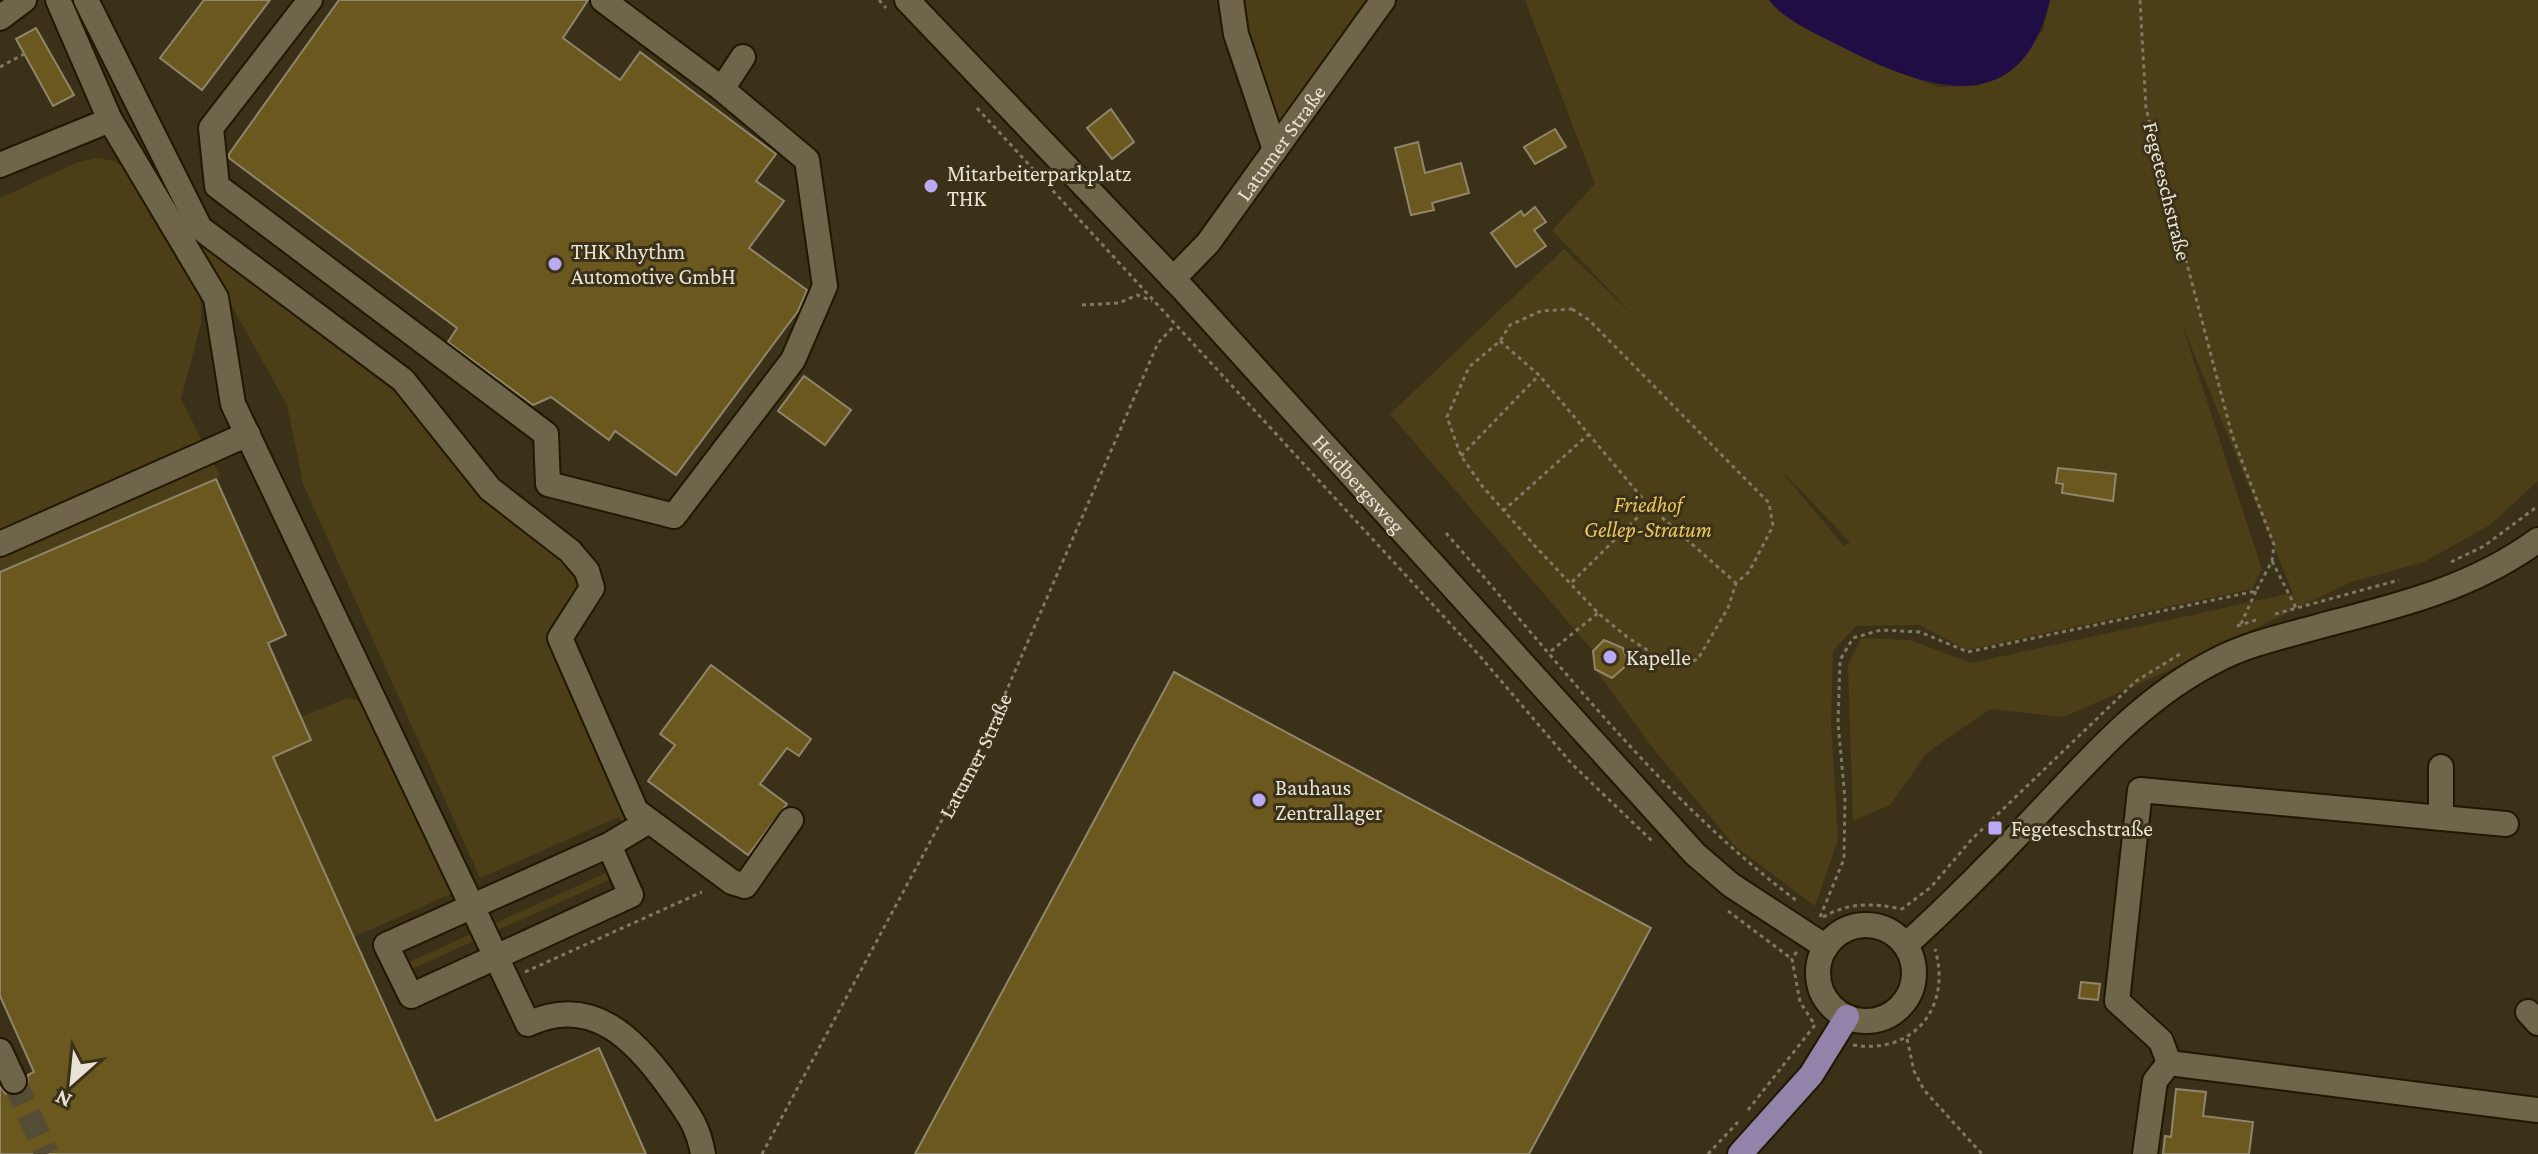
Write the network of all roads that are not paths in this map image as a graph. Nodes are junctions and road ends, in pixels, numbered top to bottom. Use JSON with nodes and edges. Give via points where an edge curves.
{"nodes":[{"id":1,"x":24,"y":0,"type":"edge"},
{"id":2,"x":58,"y":0,"type":"edge"},
{"id":3,"x":86,"y":0,"type":"edge"},
{"id":4,"x":310,"y":0,"type":"edge"},
{"id":5,"x":603,"y":0,"type":"edge"},
{"id":6,"x":1231,"y":0,"type":"edge"},
{"id":7,"x":1383,"y":0,"type":"edge"},
{"id":8,"x":898,"y":6,"type":"edge"},
{"id":9,"x":0,"y":18,"type":"edge"},
{"id":10,"x":743,"y":57,"type":"dead end"},
{"id":11,"x":722,"y":89,"type":"junction"},
{"id":12,"x":110,"y":120,"type":"junction"},
{"id":13,"x":1275,"y":150,"type":"junction"},
{"id":14,"x":0,"y":165,"type":"edge"},
{"id":15,"x":1173,"y":279,"type":"junction"},
{"id":16,"x":248,"y":434,"type":"junction"},
{"id":17,"x":2538,"y":540,"type":"edge"},
{"id":18,"x":0,"y":544,"type":"edge"},
{"id":19,"x":2441,"y":767,"type":"dead end"},
{"id":20,"x":2441,"y":818,"type":"junction"},
{"id":21,"x":791,"y":820,"type":"dead end"},
{"id":22,"x":649,"y":821,"type":"junction"},
{"id":23,"x":2506,"y":824,"type":"dead end"},
{"id":24,"x":609,"y":845,"type":"junction"},
{"id":25,"x":474,"y":906,"type":"junction"},
{"id":26,"x":1915,"y":937,"type":"junction"},
{"id":27,"x":1826,"y":947,"type":"junction"},
{"id":28,"x":495,"y":958,"type":"junction"},
{"id":29,"x":1847,"y":1017,"type":"junction"},
{"id":30,"x":0,"y":1051,"type":"edge"},
{"id":31,"x":2169,"y":1063,"type":"junction"},
{"id":32,"x":14,"y":1081,"type":"tunnel mouth"},
{"id":33,"x":2538,"y":1110,"type":"edge"},
{"id":34,"x":703,"y":1154,"type":"edge"},
{"id":35,"x":1740,"y":1154,"type":"edge"},
{"id":36,"x":2145,"y":1154,"type":"edge"}],
"edges":[{"from":1,"to":9,"type":"street"},
{"from":2,"to":12,"type":"street"},
{"from":3,"to":22,"type":"street","via":[[200,228],[403,380],[490,489],[570,551],[587,571],[592,588],[560,638],[636,811]]},
{"from":4,"to":11,"type":"street","via":[[211,128],[217,186],[546,434],[548,484],[674,516],[793,360],[825,286],[807,160]]},
{"from":5,"to":11,"type":"street"},
{"from":6,"to":13,"type":"street","via":[[1236,34]]},
{"from":7,"to":13,"type":"street","name":"Latumer Straße"},
{"from":8,"to":15,"type":"street","name":"Heidbergsweg"},
{"from":10,"to":11,"type":"street"},
{"from":12,"to":14,"type":"street"},
{"from":12,"to":16,"type":"street","via":[[216,298],[233,404]]},
{"from":13,"to":15,"type":"street","name":"Latumer Straße","via":[[1208,243]]},
{"from":15,"to":27,"type":"street","name":"Heidbergsweg","via":[[1695,854],[1731,885]]},
{"from":16,"to":18,"type":"street"},
{"from":16,"to":25,"type":"street"},
{"from":17,"to":26,"type":"street","via":[[2508,562],[2454,587],[2249,645],[2171,685],[2111,737]]},
{"from":19,"to":20,"type":"street"},
{"from":20,"to":23,"type":"street"},
{"from":20,"to":31,"type":"street","via":[[2140,790],[2117,1001],[2161,1041]]},
{"from":21,"to":22,"type":"street","via":[[745,886]]},
{"from":22,"to":24,"type":"street"},
{"from":24,"to":25,"type":"street"},
{"from":24,"to":28,"type":"street","via":[[631,895]]},
{"from":25,"to":28,"type":"street"},
{"from":25,"to":28,"type":"street","via":[[386,945],[411,996]]},
{"from":26,"to":27,"type":"street","via":[[1865,925],[1836,935]]},
{"from":26,"to":29,"type":"street","via":[[1915,975],[1904,1004],[1877,1020]]},
{"from":27,"to":29,"type":"street","via":[[1820,986],[1826,999]]},
{"from":28,"to":34,"type":"street","via":[[528,1024],[551,1013],[604,1021],[643,1050],[698,1129]]},
{"from":29,"to":35,"type":"main road","via":[[1824,1032],[1811,1075]]},
{"from":30,"to":32,"type":"street"},
{"from":31,"to":33,"type":"street"},
{"from":31,"to":36,"type":"street","via":[[2155,1081]]}]}
